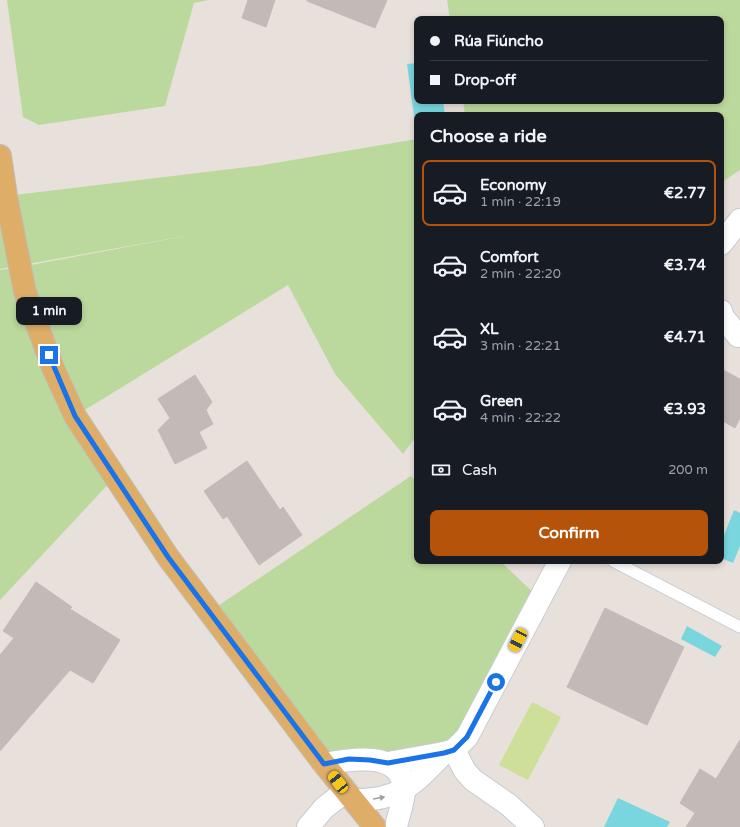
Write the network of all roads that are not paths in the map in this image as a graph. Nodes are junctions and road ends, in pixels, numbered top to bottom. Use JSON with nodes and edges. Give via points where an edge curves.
{"nodes":[{"id":1,"x":0,"y":156,"type":"edge"},
{"id":2,"x":740,"y":220,"type":"edge"},
{"id":3,"x":724,"y":240,"type":"edge"},
{"id":4,"x":558,"y":564,"type":"edge"},
{"id":5,"x":619,"y":564,"type":"edge"},
{"id":6,"x":740,"y":626,"type":"edge"},
{"id":7,"x":449,"y":752,"type":"junction"},
{"id":8,"x":388,"y":763,"type":"junction"},
{"id":9,"x":324,"y":764,"type":"junction"},
{"id":10,"x":404,"y":789,"type":"junction"},
{"id":11,"x":349,"y":796,"type":"junction"},
{"id":12,"x":308,"y":827,"type":"edge"},
{"id":13,"x":375,"y":827,"type":"edge"},
{"id":14,"x":396,"y":827,"type":"edge"},
{"id":15,"x":533,"y":827,"type":"edge"}],
"edges":[{"from":1,"to":9,"type":"main road","via":[[25,292],[75,416],[168,557]]},
{"from":2,"to":3,"type":"street"},
{"from":4,"to":7,"type":"street","via":[[467,737]]},
{"from":5,"to":6,"type":"lane"},
{"from":7,"to":8,"type":"street"},
{"from":7,"to":10,"type":"street"},
{"from":7,"to":15,"type":"street","via":[[473,780],[509,805]]},
{"from":8,"to":9,"type":"street","via":[[349,759]]},
{"from":8,"to":10,"type":"street","via":[[399,773]]},
{"from":9,"to":11,"type":"main road"},
{"from":11,"to":10,"type":"street","one_way":true,"via":[[376,799]]},
{"from":10,"to":14,"type":"street"},
{"from":11,"to":12,"type":"street","via":[[324,808]]},
{"from":11,"to":13,"type":"main road"}]}
